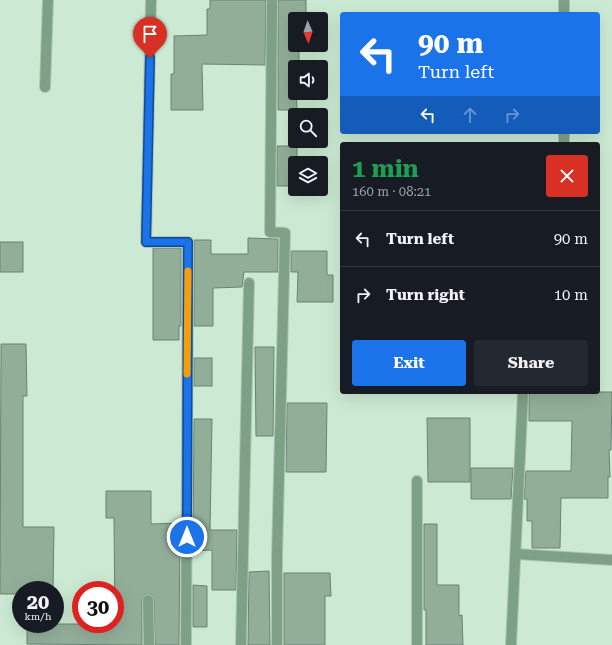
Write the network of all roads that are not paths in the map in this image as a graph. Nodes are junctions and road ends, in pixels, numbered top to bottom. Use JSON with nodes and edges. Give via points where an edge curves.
{"nodes":[{"id":1,"x":48,"y":0,"type":"edge"},
{"id":2,"x":151,"y":0,"type":"edge"},
{"id":3,"x":272,"y":0,"type":"edge"},
{"id":4,"x":564,"y":0,"type":"edge"},
{"id":5,"x":564,"y":12,"type":"edge"},
{"id":6,"x":45,"y":87,"type":"dead end"},
{"id":7,"x":249,"y":283,"type":"dead end"},
{"id":8,"x":523,"y":394,"type":"edge"},
{"id":9,"x":417,"y":481,"type":"dead end"},
{"id":10,"x":516,"y":554,"type":"junction"},
{"id":11,"x":612,"y":560,"type":"edge"},
{"id":12,"x":148,"y":600,"type":"dead end"},
{"id":13,"x":149,"y":645,"type":"edge"},
{"id":14,"x":186,"y":645,"type":"edge"},
{"id":15,"x":241,"y":645,"type":"edge"},
{"id":16,"x":277,"y":645,"type":"edge"},
{"id":17,"x":417,"y":645,"type":"edge"},
{"id":18,"x":511,"y":645,"type":"edge"}],
"edges":[{"from":1,"to":6,"type":"street"},
{"from":2,"to":14,"type":"street","via":[[146,242],[188,242]]},
{"from":3,"to":16,"type":"street","via":[[270,232],[285,233]]},
{"from":4,"to":5,"type":"street"},
{"from":7,"to":15,"type":"street"},
{"from":8,"to":10,"type":"street"},
{"from":9,"to":17,"type":"street"},
{"from":10,"to":11,"type":"street"},
{"from":10,"to":18,"type":"street"},
{"from":12,"to":13,"type":"street"}]}
